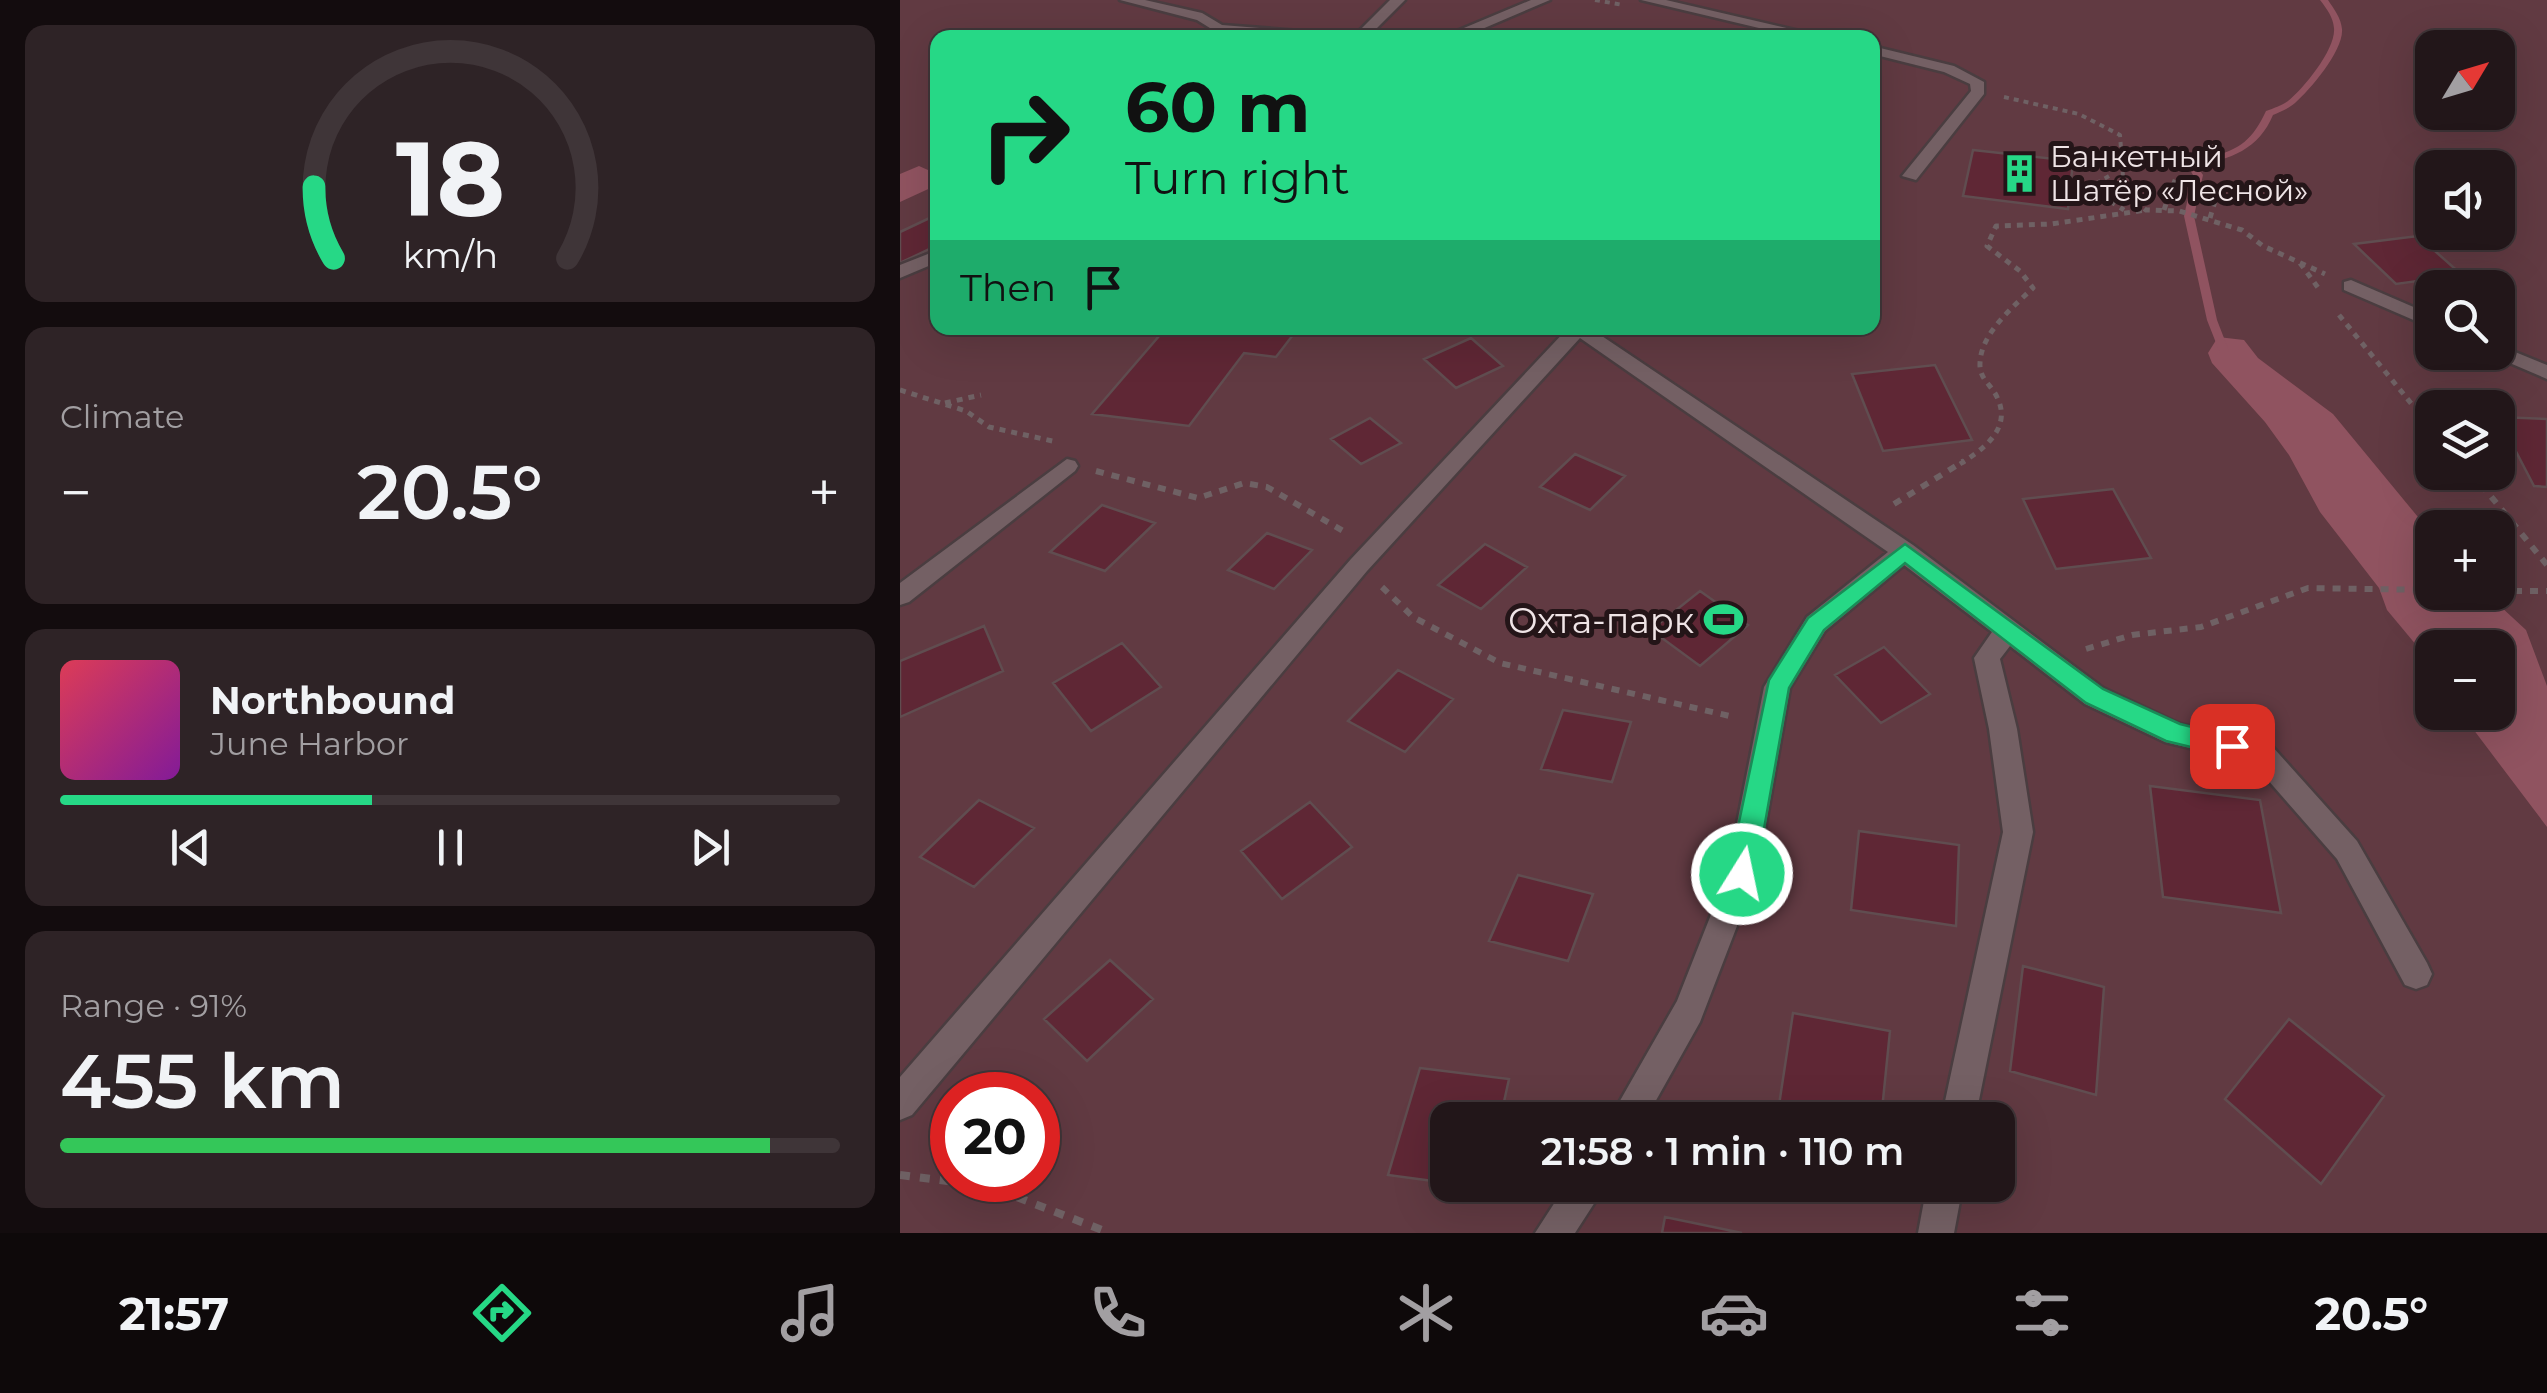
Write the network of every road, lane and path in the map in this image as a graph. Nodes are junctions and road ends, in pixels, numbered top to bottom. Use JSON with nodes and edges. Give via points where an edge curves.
{"nodes":[{"id":1,"x":1128,"y":0,"type":"edge"},
{"id":2,"x":1398,"y":0,"type":"edge"},
{"id":3,"x":1543,"y":0,"type":"edge"},
{"id":4,"x":1648,"y":0,"type":"edge"},
{"id":5,"x":1231,"y":30,"type":"edge"},
{"id":6,"x":1367,"y":30,"type":"edge"},
{"id":7,"x":1466,"y":30,"type":"edge"},
{"id":8,"x":1785,"y":30,"type":"edge"},
{"id":9,"x":1880,"y":52,"type":"edge"},
{"id":10,"x":1979,"y":91,"type":"junction"},
{"id":11,"x":1910,"y":176,"type":"dead end"},
{"id":12,"x":2109,"y":176,"type":"dead end"},
{"id":13,"x":2176,"y":179,"type":"dead end"},
{"id":14,"x":2219,"y":188,"type":"dead end"},
{"id":15,"x":2125,"y":210,"type":"junction"},
{"id":16,"x":2146,"y":210,"type":"junction"},
{"id":17,"x":2164,"y":210,"type":"junction"},
{"id":18,"x":2208,"y":217,"type":"junction"},
{"id":19,"x":930,"y":259,"type":"edge"},
{"id":20,"x":900,"y":272,"type":"edge"},
{"id":21,"x":2351,"y":286,"type":"dead end"},
{"id":22,"x":2322,"y":292,"type":"dead end"},
{"id":23,"x":2333,"y":307,"type":"dead end"},
{"id":24,"x":2415,"y":314,"type":"edge"},
{"id":25,"x":1571,"y":335,"type":"edge"},
{"id":26,"x":1588,"y":335,"type":"edge"},
{"id":27,"x":2515,"y":359,"type":"edge"},
{"id":28,"x":2547,"y":373,"type":"edge"},
{"id":29,"x":900,"y":390,"type":"edge"},
{"id":30,"x":981,"y":395,"type":"dead end"},
{"id":31,"x":944,"y":404,"type":"junction"},
{"id":32,"x":2415,"y":410,"type":"edge"},
{"id":33,"x":1067,"y":466,"type":"junction"},
{"id":34,"x":2486,"y":490,"type":"edge"},
{"id":35,"x":1865,"y":522,"type":"junction"},
{"id":36,"x":1905,"y":552,"type":"junction"},
{"id":37,"x":1358,"y":564,"type":"junction"},
{"id":38,"x":2547,"y":565,"type":"edge"},
{"id":39,"x":2415,"y":590,"type":"edge"},
{"id":40,"x":2515,"y":591,"type":"edge"},
{"id":41,"x":2547,"y":591,"type":"edge"},
{"id":42,"x":900,"y":596,"type":"edge"},
{"id":43,"x":2008,"y":630,"type":"junction"},
{"id":44,"x":2046,"y":659,"type":"junction"},
{"id":45,"x":1770,"y":720,"type":"junction"},
{"id":46,"x":2416,"y":974,"type":"dead end"},
{"id":47,"x":1636,"y":1102,"type":"edge"},
{"id":48,"x":1962,"y":1102,"type":"edge"},
{"id":49,"x":900,"y":1103,"type":"edge"},
{"id":50,"x":900,"y":1175,"type":"edge"},
{"id":51,"x":1576,"y":1202,"type":"edge"},
{"id":52,"x":1942,"y":1202,"type":"edge"},
{"id":53,"x":1110,"y":1233,"type":"edge"},
{"id":54,"x":1553,"y":1233,"type":"edge"},
{"id":55,"x":1936,"y":1233,"type":"edge"}],
"edges":[{"from":1,"to":5,"type":"lane","via":[[1202,16]]},
{"from":2,"to":6,"type":"lane"},
{"from":3,"to":7,"type":"lane"},
{"from":4,"to":8,"type":"lane"},
{"from":9,"to":10,"type":"lane","via":[[1949,70],[1977,82]]},
{"from":10,"to":11,"type":"lane"},
{"from":10,"to":16,"type":"path","via":[[2045,103],[2120,135],[2124,190]]},
{"from":12,"to":15,"type":"path","via":[[2090,187]]},
{"from":13,"to":17,"type":"path"},
{"from":14,"to":18,"type":"path"},
{"from":15,"to":16,"type":"path"},
{"from":15,"to":35,"type":"path","via":[[2046,225],[1996,226],[1987,246],[2033,288],[1998,322],[1982,356],[1981,374],[1999,401],[1998,434],[1989,446]]},
{"from":16,"to":17,"type":"path"},
{"from":17,"to":18,"type":"path"},
{"from":18,"to":22,"type":"path","via":[[2299,262]]},
{"from":19,"to":20,"type":"lane"},
{"from":21,"to":24,"type":"lane"},
{"from":23,"to":32,"type":"path"},
{"from":25,"to":37,"type":"lane"},
{"from":26,"to":35,"type":"lane"},
{"from":27,"to":28,"type":"lane"},
{"from":29,"to":31,"type":"path"},
{"from":30,"to":31,"type":"path"},
{"from":31,"to":33,"type":"path","via":[[988,428],[1048,437],[1062,445]]},
{"from":33,"to":37,"type":"path","via":[[1198,498],[1244,483],[1267,487],[1345,533]]},
{"from":33,"to":42,"type":"lane"},
{"from":34,"to":38,"type":"path"},
{"from":35,"to":36,"type":"lane"},
{"from":36,"to":43,"type":"lane"},
{"from":36,"to":45,"type":"lane","via":[[1816,624],[1777,687]]},
{"from":37,"to":45,"type":"path","via":[[1413,617],[1500,663],[1717,716]]},
{"from":37,"to":49,"type":"lane"},
{"from":39,"to":44,"type":"path","via":[[2308,588],[2201,627],[2132,635]]},
{"from":40,"to":41,"type":"path"},
{"from":43,"to":44,"type":"lane"},
{"from":43,"to":48,"type":"lane","via":[[1987,658],[2018,832]]},
{"from":44,"to":46,"type":"lane","via":[[2094,696],[2175,734],[2261,753],[2347,850]]},
{"from":45,"to":47,"type":"lane","via":[[1742,874],[1689,1010]]},
{"from":50,"to":53,"type":"path","via":[[988,1186]]},
{"from":51,"to":54,"type":"lane"},
{"from":52,"to":55,"type":"lane"}]}
